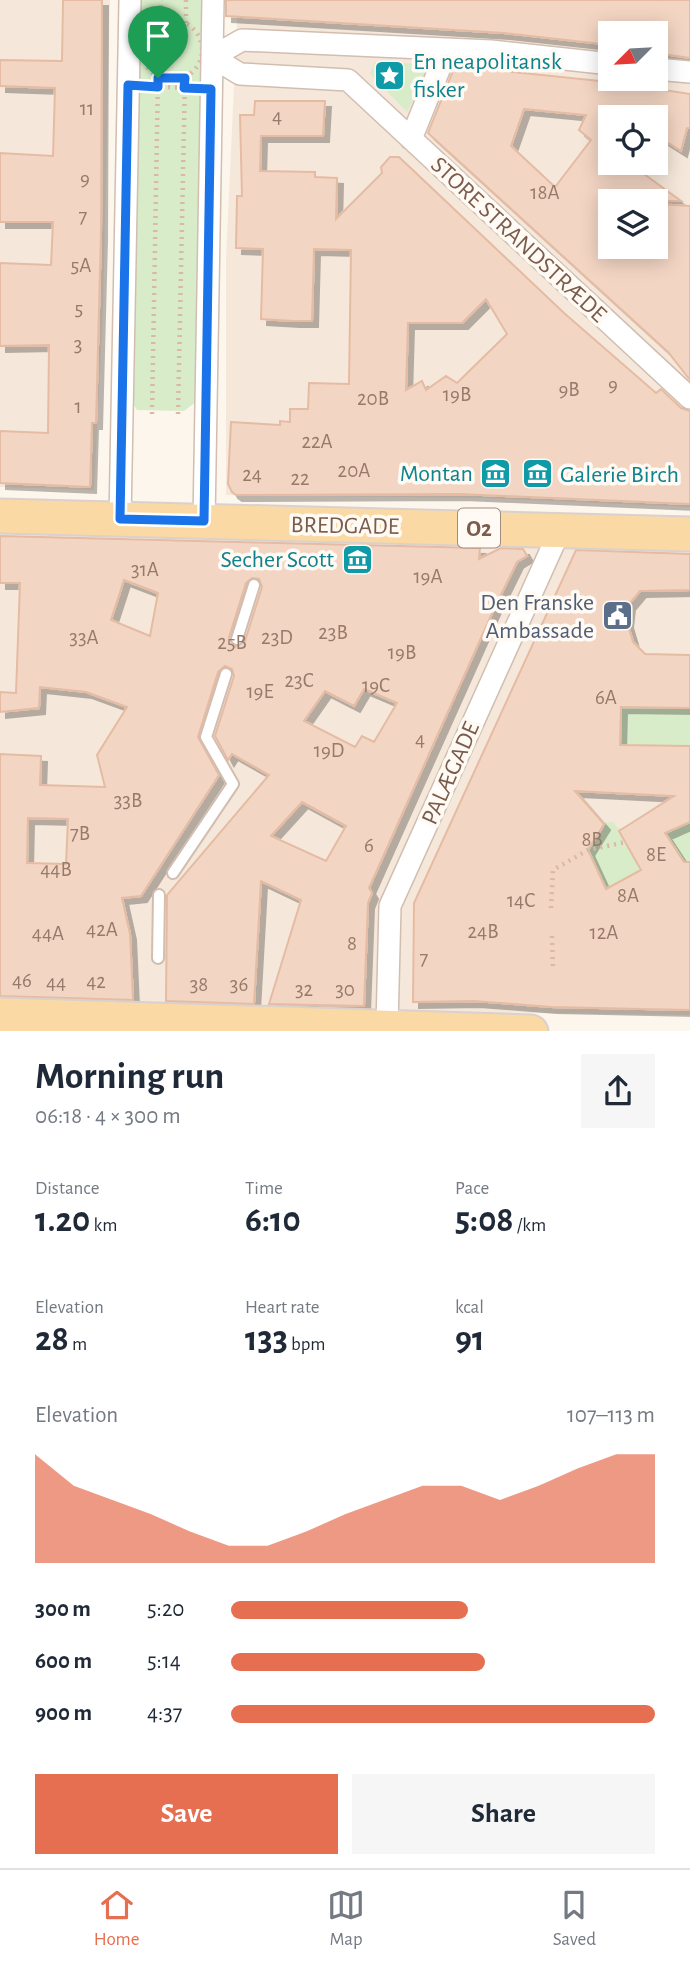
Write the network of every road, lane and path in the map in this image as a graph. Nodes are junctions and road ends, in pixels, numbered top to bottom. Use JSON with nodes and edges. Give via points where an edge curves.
{"nodes":[{"id":1,"x":130,"y":0,"type":"edge"},
{"id":2,"x":161,"y":0,"type":"edge"},
{"id":3,"x":186,"y":0,"type":"edge"},
{"id":4,"x":213,"y":0,"type":"edge"},
{"id":5,"x":160,"y":21,"type":"junction"},
{"id":6,"x":186,"y":23,"type":"junction"},
{"id":7,"x":349,"y":46,"type":"junction"},
{"id":8,"x":447,"y":50,"type":"junction"},
{"id":9,"x":212,"y":57,"type":"junction"},
{"id":10,"x":598,"y":63,"type":"edge"},
{"id":11,"x":668,"y":70,"type":"edge"},
{"id":12,"x":690,"y":72,"type":"edge"},
{"id":13,"x":158,"y":78,"type":"junction"},
{"id":14,"x":185,"y":78,"type":"junction"},
{"id":15,"x":348,"y":80,"type":"junction"},
{"id":16,"x":128,"y":85,"type":"junction"},
{"id":17,"x":158,"y":87,"type":"junction"},
{"id":18,"x":184,"y":88,"type":"junction"},
{"id":19,"x":211,"y":89,"type":"junction"},
{"id":20,"x":411,"y":139,"type":"junction"},
{"id":21,"x":690,"y":398,"type":"edge"},
{"id":22,"x":152,"y":414,"type":"dead end"},
{"id":23,"x":178,"y":414,"type":"dead end"},
{"id":24,"x":0,"y":516,"type":"edge"},
{"id":25,"x":120,"y":519,"type":"junction"},
{"id":26,"x":204,"y":521,"type":"junction"},
{"id":27,"x":560,"y":530,"type":"junction"},
{"id":28,"x":690,"y":534,"type":"edge"},
{"id":29,"x":254,"y":585,"type":"dead end"},
{"id":30,"x":237,"y":639,"type":"dead end"},
{"id":31,"x":226,"y":674,"type":"dead end"},
{"id":32,"x":626,"y":842,"type":"dead end"},
{"id":33,"x":173,"y":873,"type":"dead end"},
{"id":34,"x":159,"y":895,"type":"dead end"},
{"id":35,"x":551,"y":908,"type":"dead end"},
{"id":36,"x":552,"y":936,"type":"dead end"},
{"id":37,"x":158,"y":958,"type":"dead end"},
{"id":38,"x":553,"y":969,"type":"dead end"},
{"id":39,"x":0,"y":1015,"type":"edge"},
{"id":40,"x":104,"y":1025,"type":"edge"},
{"id":41,"x":192,"y":1026,"type":"edge"},
{"id":42,"x":387,"y":1027,"type":"junction"},
{"id":43,"x":487,"y":1031,"type":"edge"},
{"id":44,"x":531,"y":1031,"type":"edge"}],
"edges":[{"from":1,"to":16,"type":"street"},
{"from":2,"to":5,"type":"path"},
{"from":3,"to":6,"type":"path"},
{"from":4,"to":9,"type":"street"},
{"from":5,"to":6,"type":"path"},
{"from":5,"to":13,"type":"path","via":[[146,32],[141,49],[145,66]]},
{"from":6,"to":14,"type":"path","via":[[198,34],[202,51],[197,67]]},
{"from":7,"to":8,"type":"street"},
{"from":7,"to":9,"type":"street","via":[[242,40]]},
{"from":7,"to":15,"type":"street"},
{"from":8,"to":10,"type":"street"},
{"from":8,"to":20,"type":"street"},
{"from":9,"to":15,"type":"street","via":[[240,74]]},
{"from":9,"to":19,"type":"street"},
{"from":11,"to":12,"type":"street"},
{"from":13,"to":14,"type":"path"},
{"from":13,"to":17,"type":"path"},
{"from":14,"to":18,"type":"path"},
{"from":15,"to":20,"type":"street","name":"STORE STRANDSTRÆDE"},
{"from":16,"to":17,"type":"path"},
{"from":16,"to":25,"type":"street"},
{"from":17,"to":18,"type":"path"},
{"from":17,"to":22,"type":"path"},
{"from":18,"to":19,"type":"path"},
{"from":18,"to":23,"type":"path"},
{"from":19,"to":26,"type":"street"},
{"from":20,"to":21,"type":"street","name":"STORE STRANDSTRÆDE"},
{"from":24,"to":25,"type":"main road","name":"BREDGADE","number":"O2"},
{"from":25,"to":26,"type":"main road","name":"BREDGADE","number":"O2"},
{"from":26,"to":27,"type":"main road","name":"BREDGADE","number":"O2","via":[[267,528]]},
{"from":27,"to":28,"type":"main road","name":"BREDGADE","number":"O2"},
{"from":27,"to":42,"type":"street","name":"PALÆGADE","via":[[390,906]]},
{"from":29,"to":30,"type":"lane"},
{"from":31,"to":33,"type":"lane","via":[[206,737],[233,783]]},
{"from":32,"to":35,"type":"path","via":[[588,850],[552,870]]},
{"from":34,"to":37,"type":"lane"},
{"from":36,"to":38,"type":"path"},
{"from":39,"to":40,"type":"main road"},
{"from":40,"to":41,"type":"main road","via":[[157,1012]]},
{"from":41,"to":42,"type":"main road"},
{"from":42,"to":43,"type":"main road"},
{"from":43,"to":44,"type":"main road"}]}
